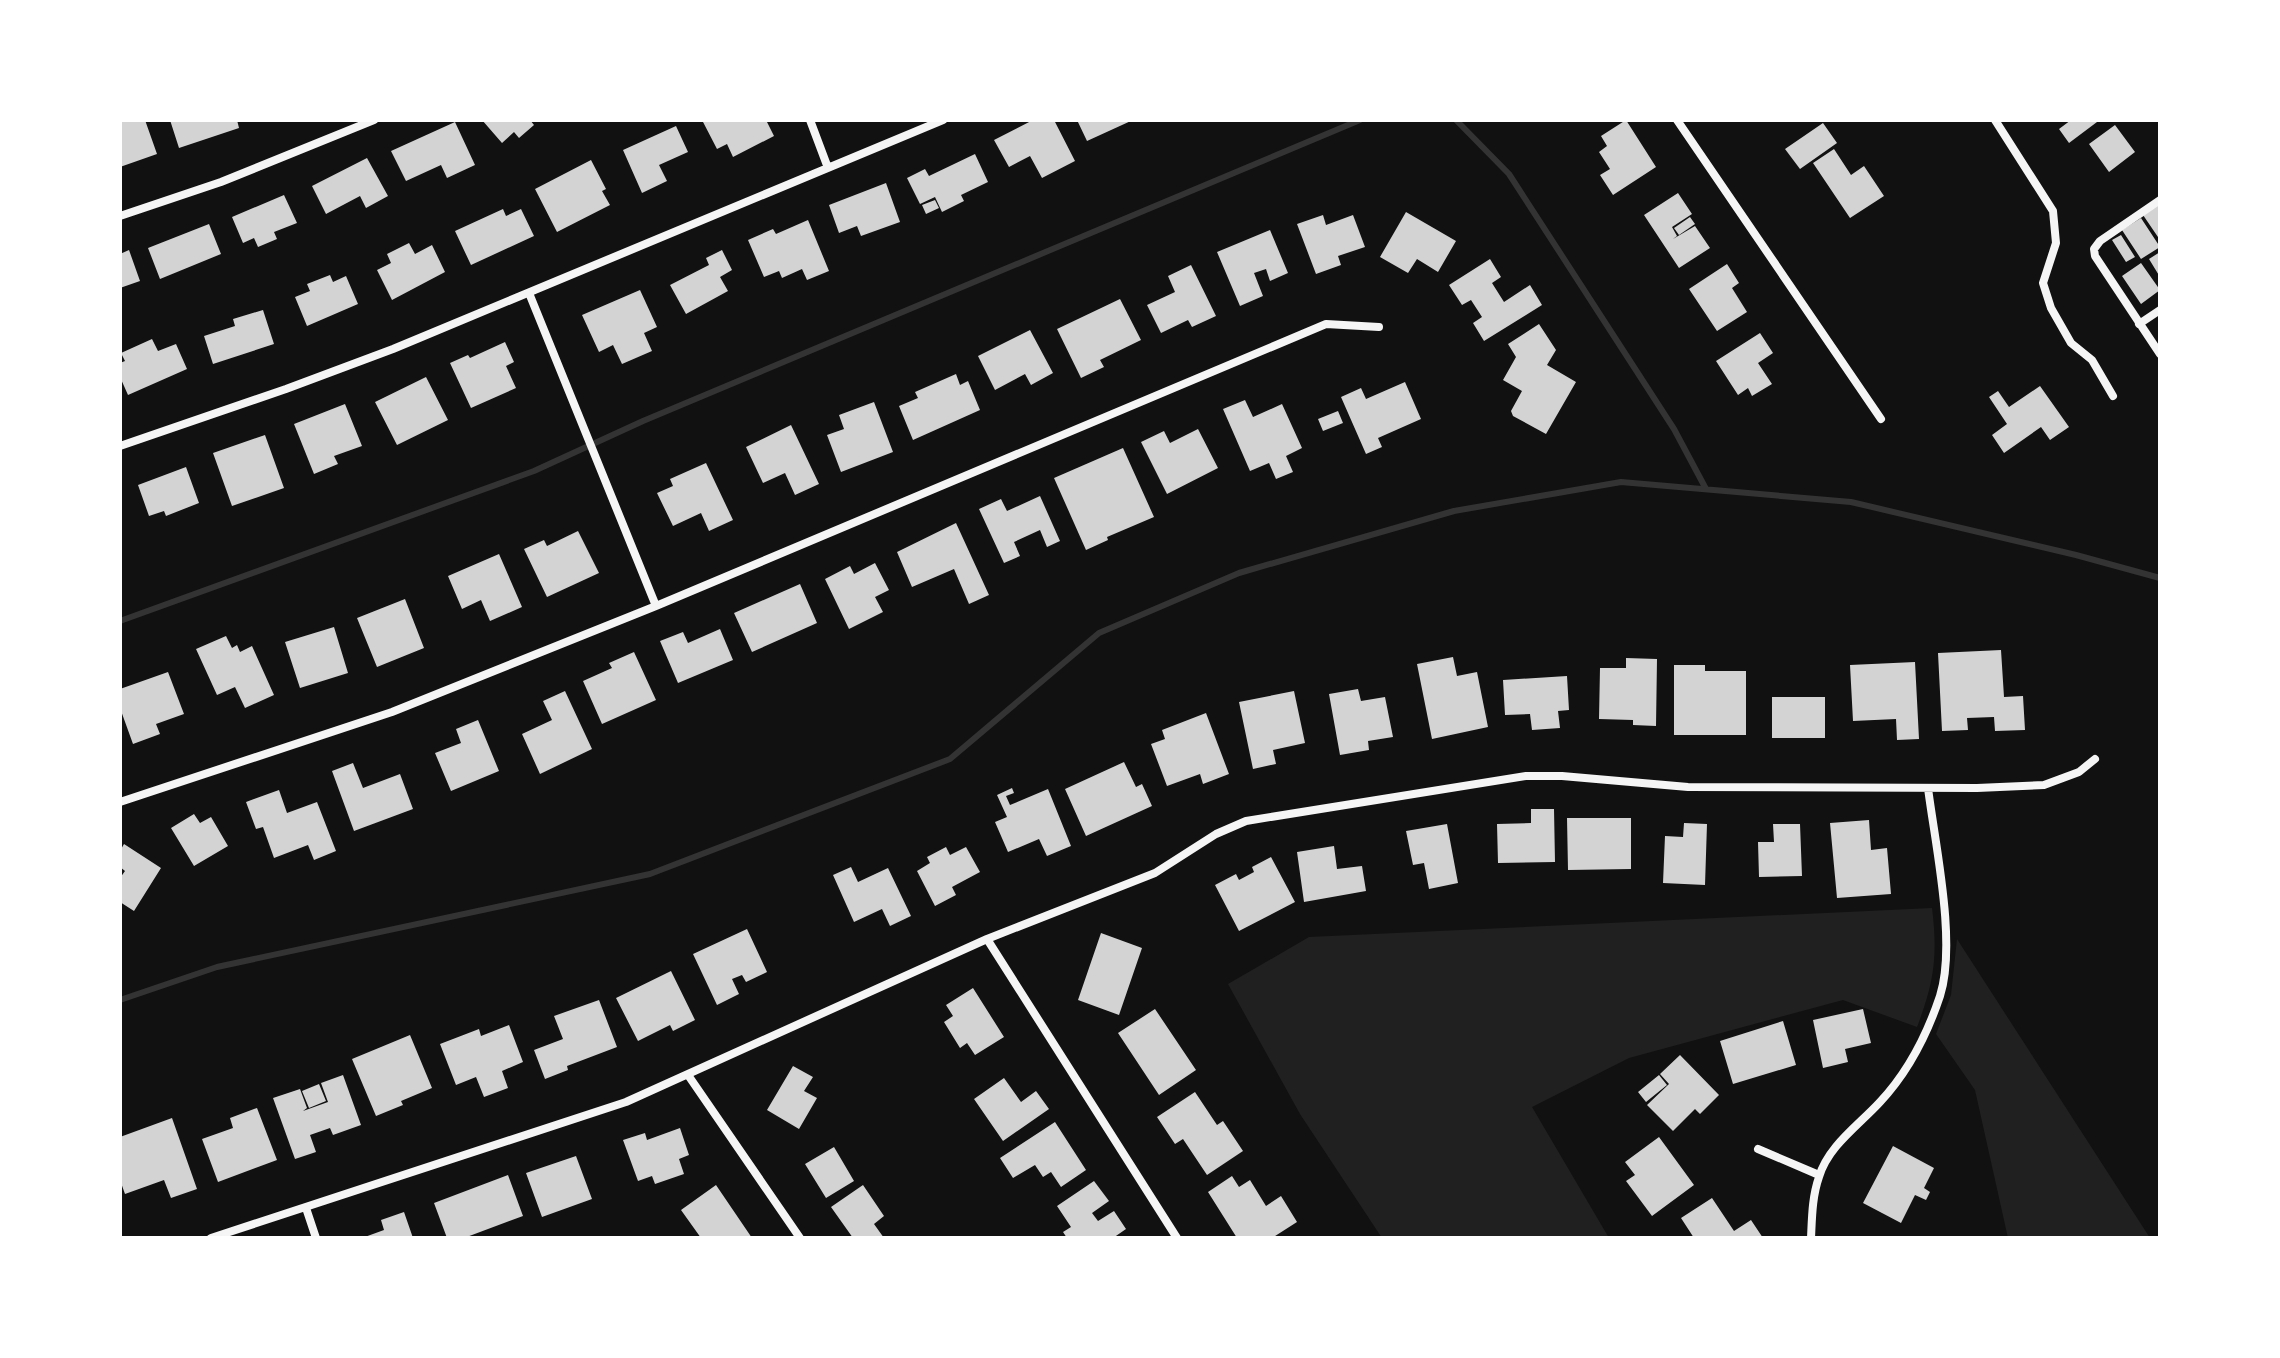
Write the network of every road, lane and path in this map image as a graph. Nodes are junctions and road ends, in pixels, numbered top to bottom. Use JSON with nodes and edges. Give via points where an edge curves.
{"nodes":[{"id":1,"x":374,"y":120,"type":"edge"},
{"id":2,"x":810,"y":120,"type":"edge"},
{"id":3,"x":943,"y":120,"type":"edge"},
{"id":4,"x":1677,"y":120,"type":"edge"},
{"id":5,"x":1995,"y":120,"type":"edge"},
{"id":6,"x":828,"y":168,"type":"junction"},
{"id":7,"x":2160,"y":200,"type":"edge"},
{"id":8,"x":120,"y":216,"type":"edge"},
{"id":9,"x":529,"y":293,"type":"junction"},
{"id":10,"x":2160,"y":310,"type":"edge"},
{"id":11,"x":2139,"y":324,"type":"junction"},
{"id":12,"x":1379,"y":327,"type":"dead end"},
{"id":13,"x":2160,"y":354,"type":"edge"},
{"id":14,"x":2113,"y":396,"type":"dead end"},
{"id":15,"x":1881,"y":419,"type":"dead end"},
{"id":16,"x":120,"y":446,"type":"edge"},
{"id":17,"x":656,"y":606,"type":"junction"},
{"id":18,"x":2095,"y":759,"type":"dead end"},
{"id":19,"x":1928,"y":788,"type":"junction"},
{"id":20,"x":120,"y":802,"type":"edge"},
{"id":21,"x":987,"y":939,"type":"junction"},
{"id":22,"x":688,"y":1075,"type":"junction"},
{"id":23,"x":1758,"y":1149,"type":"dead end"},
{"id":24,"x":1819,"y":1175,"type":"junction"},
{"id":25,"x":306,"y":1208,"type":"junction"},
{"id":26,"x":211,"y":1238,"type":"edge"},
{"id":27,"x":316,"y":1238,"type":"edge"},
{"id":28,"x":800,"y":1238,"type":"edge"},
{"id":29,"x":1177,"y":1238,"type":"edge"},
{"id":30,"x":1811,"y":1238,"type":"edge"}],
"edges":[{"from":1,"to":8,"type":"street"},
{"from":2,"to":6,"type":"street"},
{"from":3,"to":6,"type":"street"},
{"from":4,"to":15,"type":"street"},
{"from":5,"to":14,"type":"street","via":[[2053,211],[2056,243],[2043,283],[2051,308]]},
{"from":6,"to":9,"type":"street"},
{"from":7,"to":11,"type":"street","via":[[2094,249]]},
{"from":9,"to":16,"type":"street","via":[[286,389]]},
{"from":9,"to":17,"type":"street"},
{"from":10,"to":11,"type":"street"},
{"from":11,"to":13,"type":"street"},
{"from":12,"to":17,"type":"street","via":[[1326,324]]},
{"from":17,"to":20,"type":"street","via":[[392,712]]},
{"from":18,"to":19,"type":"street","via":[[2079,772],[2044,785]]},
{"from":19,"to":21,"type":"street","via":[[1688,787],[1562,776],[1480,782],[1246,821],[1155,873]]},
{"from":19,"to":24,"type":"street","via":[[1946,942],[1941,993],[1904,1073],[1850,1131]]},
{"from":21,"to":22,"type":"street"},
{"from":21,"to":29,"type":"street"},
{"from":22,"to":25,"type":"street","via":[[626,1102]]},
{"from":22,"to":28,"type":"street"},
{"from":23,"to":24,"type":"street"},
{"from":24,"to":30,"type":"street"},
{"from":25,"to":26,"type":"street"},
{"from":25,"to":27,"type":"street"}]}
